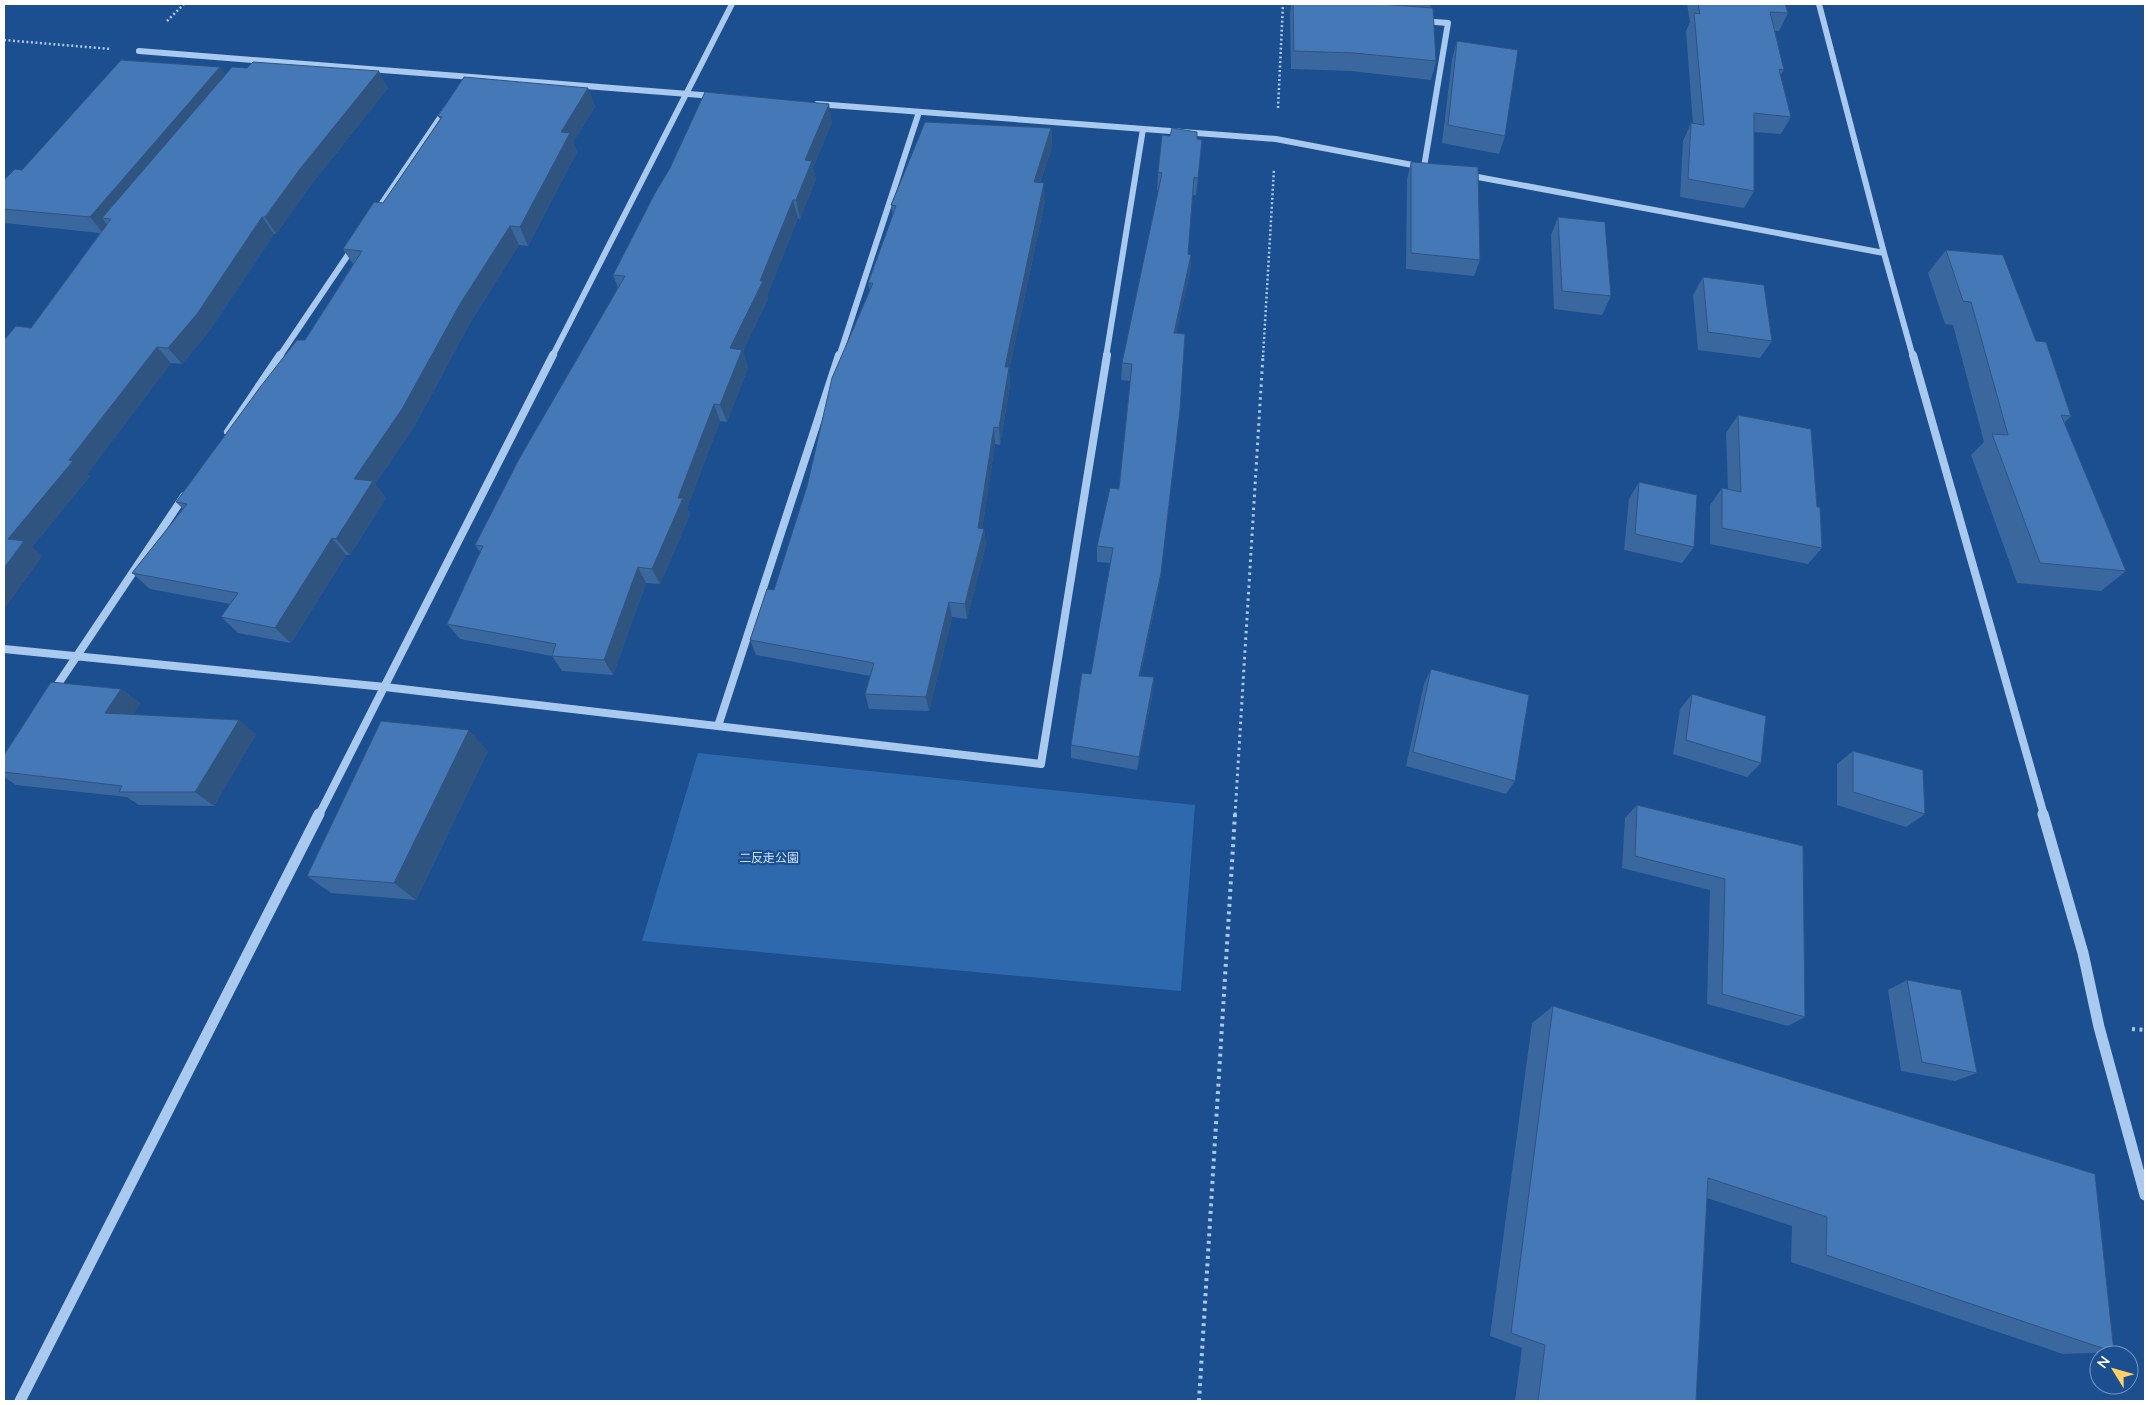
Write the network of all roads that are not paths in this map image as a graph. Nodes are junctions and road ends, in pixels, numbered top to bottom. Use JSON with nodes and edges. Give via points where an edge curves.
{"nodes":[{"id":1,"x":732,"y":4,"type":"edge"},
{"id":2,"x":1819,"y":4,"type":"edge"},
{"id":3,"x":1419,"y":21,"type":"edge"},
{"id":4,"x":139,"y":51,"type":"road end"},
{"id":5,"x":257,"y":60,"type":"junction"},
{"id":6,"x":251,"y":67,"type":"edge"},
{"id":7,"x":468,"y":77,"type":"junction"},
{"id":8,"x":462,"y":85,"type":"edge"},
{"id":9,"x":686,"y":94,"type":"junction"},
{"id":10,"x":725,"y":97,"type":"edge"},
{"id":11,"x":451,"y":101,"type":"edge"},
{"id":12,"x":812,"y":104,"type":"edge"},
{"id":13,"x":919,"y":112,"type":"junction"},
{"id":14,"x":1143,"y":128,"type":"junction"},
{"id":15,"x":1424,"y":167,"type":"junction"},
{"id":16,"x":1434,"y":169,"type":"edge"},
{"id":17,"x":1464,"y":174,"type":"edge"},
{"id":18,"x":374,"y":216,"type":"edge"},
{"id":19,"x":358,"y":240,"type":"edge"},
{"id":20,"x":1884,"y":254,"type":"junction"},
{"id":21,"x":225,"y":436,"type":"edge"},
{"id":22,"x":192,"y":485,"type":"edge"},
{"id":23,"x":4,"y":649,"type":"edge"},
{"id":24,"x":76,"y":657,"type":"junction"},
{"id":25,"x":385,"y":687,"type":"junction"},
{"id":26,"x":48,"y":698,"type":"edge"},
{"id":27,"x":718,"y":726,"type":"junction"},
{"id":28,"x":2145,"y":1195,"type":"edge"},
{"id":29,"x":20,"y":1401,"type":"edge"}],
"edges":[{"from":1,"to":9,"type":"street"},
{"from":2,"to":20,"type":"street"},
{"from":3,"to":15,"type":"street","via":[[1448,23]]},
{"from":4,"to":5,"type":"street"},
{"from":5,"to":6,"type":"street"},
{"from":5,"to":7,"type":"street"},
{"from":7,"to":8,"type":"street"},
{"from":7,"to":9,"type":"street"},
{"from":9,"to":10,"type":"street"},
{"from":9,"to":25,"type":"street"},
{"from":11,"to":18,"type":"street"},
{"from":12,"to":13,"type":"street"},
{"from":13,"to":14,"type":"street"},
{"from":13,"to":27,"type":"street"},
{"from":14,"to":15,"type":"street","via":[[1276,139]]},
{"from":14,"to":27,"type":"street","via":[[1041,764]]},
{"from":15,"to":16,"type":"street"},
{"from":17,"to":20,"type":"street"},
{"from":19,"to":21,"type":"street"},
{"from":20,"to":28,"type":"street","via":[[2080,944]]},
{"from":22,"to":24,"type":"street"},
{"from":23,"to":24,"type":"street"},
{"from":24,"to":25,"type":"street"},
{"from":24,"to":26,"type":"street"},
{"from":25,"to":27,"type":"street"},
{"from":25,"to":29,"type":"street"}]}
